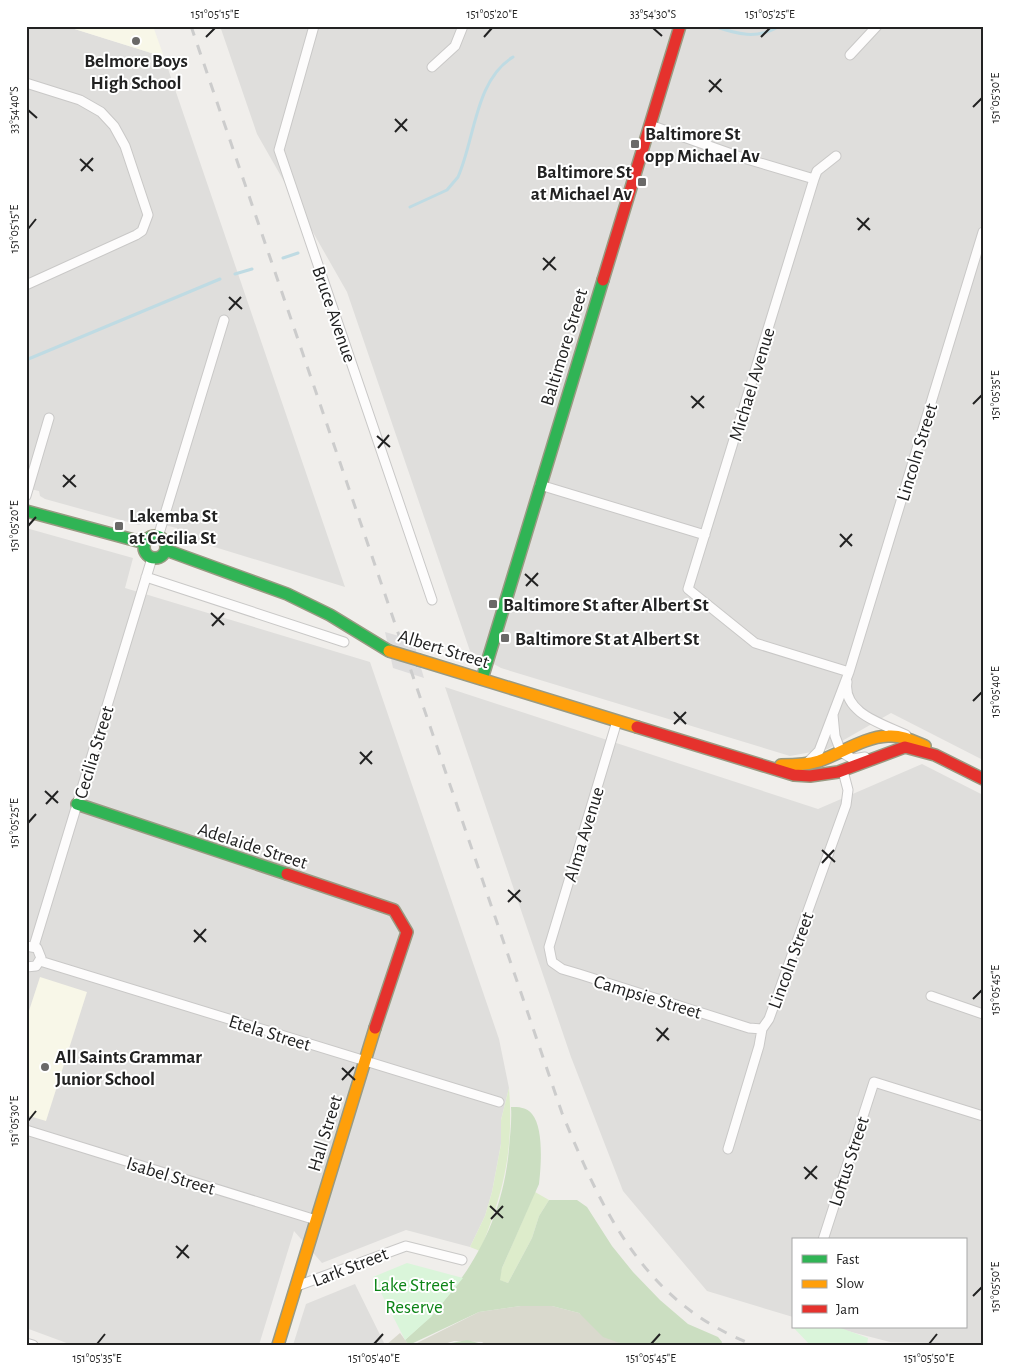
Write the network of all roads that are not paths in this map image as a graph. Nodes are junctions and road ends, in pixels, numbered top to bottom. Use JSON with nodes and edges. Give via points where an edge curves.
{"nodes":[{"id":1,"x":463,"y":26,"type":"edge"},
{"id":2,"x":680,"y":26,"type":"edge"},
{"id":3,"x":877,"y":26,"type":"edge"},
{"id":4,"x":312,"y":29,"type":"edge"},
{"id":5,"x":850,"y":55,"type":"dead end"},
{"id":6,"x":432,"y":67,"type":"dead end"},
{"id":7,"x":26,"y":84,"type":"edge"},
{"id":8,"x":650,"y":125,"type":"junction"},
{"id":9,"x":836,"y":156,"type":"dead end"},
{"id":10,"x":814,"y":179,"type":"junction"},
{"id":11,"x":983,"y":232,"type":"edge"},
{"id":12,"x":26,"y":286,"type":"edge"},
{"id":13,"x":224,"y":320,"type":"dead end"},
{"id":14,"x":49,"y":418,"type":"dead end"},
{"id":15,"x":540,"y":485,"type":"junction"},
{"id":16,"x":26,"y":496,"type":"edge"},
{"id":17,"x":26,"y":511,"type":"edge"},
{"id":18,"x":705,"y":535,"type":"junction"},
{"id":19,"x":158,"y":536,"type":"junction"},
{"id":20,"x":145,"y":543,"type":"junction"},
{"id":21,"x":166,"y":550,"type":"junction"},
{"id":22,"x":152,"y":558,"type":"junction"},
{"id":23,"x":146,"y":577,"type":"junction"},
{"id":24,"x":432,"y":600,"type":"dead end"},
{"id":25,"x":344,"y":642,"type":"dead end"},
{"id":26,"x":848,"y":672,"type":"junction"},
{"id":27,"x":482,"y":679,"type":"junction"},
{"id":28,"x":832,"y":713,"type":"junction"},
{"id":29,"x":617,"y":721,"type":"junction"},
{"id":30,"x":915,"y":740,"type":"junction"},
{"id":31,"x":841,"y":752,"type":"junction"},
{"id":32,"x":722,"y":753,"type":"junction"},
{"id":33,"x":887,"y":753,"type":"junction"},
{"id":34,"x":947,"y":761,"type":"junction"},
{"id":35,"x":793,"y":767,"type":"junction"},
{"id":36,"x":843,"y":771,"type":"junction"},
{"id":37,"x":983,"y":779,"type":"edge"},
{"id":38,"x":77,"y":804,"type":"junction"},
{"id":39,"x":407,"y":932,"type":"joint"},
{"id":40,"x":30,"y":946,"type":"edge"},
{"id":41,"x":549,"y":947,"type":"joint"},
{"id":42,"x":40,"y":961,"type":"junction"},
{"id":43,"x":27,"y":968,"type":"edge"},
{"id":44,"x":930,"y":996,"type":"dead end"},
{"id":45,"x":983,"y":1014,"type":"edge"},
{"id":46,"x":762,"y":1029,"type":"junction"},
{"id":47,"x":364,"y":1061,"type":"junction"},
{"id":48,"x":499,"y":1102,"type":"dead end"},
{"id":49,"x":983,"y":1116,"type":"edge"},
{"id":50,"x":26,"y":1130,"type":"edge"},
{"id":51,"x":728,"y":1148,"type":"dead end"},
{"id":52,"x":316,"y":1220,"type":"junction"},
{"id":53,"x":824,"y":1238,"type":"edge"},
{"id":54,"x":462,"y":1260,"type":"dead end"},
{"id":55,"x":297,"y":1286,"type":"junction"},
{"id":56,"x":26,"y":1343,"type":"edge"},
{"id":57,"x":33,"y":1345,"type":"edge"},
{"id":58,"x":278,"y":1345,"type":"edge"}],
"edges":[{"from":1,"to":6,"type":"street","via":[[455,46]]},
{"from":2,"to":8,"type":"street","name":"Baltimore Street"},
{"from":3,"to":5,"type":"street"},
{"from":4,"to":24,"type":"street","name":"Bruce Avenue","via":[[279,150]]},
{"from":7,"to":12,"type":"street","via":[[80,100],[101,112],[114,126],[125,146],[148,215],[142,231],[136,235]]},
{"from":8,"to":10,"type":"street"},
{"from":8,"to":15,"type":"street","name":"Baltimore Street"},
{"from":9,"to":10,"type":"street","name":"Michael Avenue","via":[[817,171]]},
{"from":10,"to":18,"type":"street","name":"Michael Avenue"},
{"from":11,"to":26,"type":"street","name":"Lincoln Street"},
{"from":13,"to":19,"type":"street"},
{"from":14,"to":16,"type":"street"},
{"from":15,"to":18,"type":"street"},
{"from":15,"to":27,"type":"street","name":"Baltimore Street"},
{"from":17,"to":20,"type":"street"},
{"from":18,"to":26,"type":"street","name":"Michael Avenue","via":[[688,589],[755,643]]},
{"from":19,"to":20,"type":"street"},
{"from":19,"to":21,"type":"street","via":[[164,540]]},
{"from":20,"to":22,"type":"street","via":[[146,554]]},
{"from":21,"to":22,"type":"street","via":[[162,556]]},
{"from":21,"to":27,"type":"street","name":"Albert Street","bridge":true,"via":[[287,594],[390,651]]},
{"from":22,"to":23,"type":"street","name":"Cecilia Street"},
{"from":23,"to":25,"type":"street"},
{"from":23,"to":38,"type":"street","name":"Cecilia Street"},
{"from":26,"to":28,"type":"street","name":"Lincoln Street"},
{"from":26,"to":30,"type":"street","name":"Lincoln Street","via":[[846,694],[851,704]]},
{"from":27,"to":29,"type":"street","name":"Albert Street"},
{"from":28,"to":31,"type":"street","name":"Lincoln Street"},
{"from":28,"to":35,"type":"street","name":"Lincoln Street","via":[[816,756]]},
{"from":29,"to":32,"type":"street","name":"Albert Street"},
{"from":29,"to":41,"type":"street","name":"Alma Avenue"},
{"from":30,"to":31,"type":"street","name":"Albert Street","via":[[884,736]]},
{"from":30,"to":34,"type":"street","name":"Albert Street"},
{"from":31,"to":33,"type":"street","via":[[853,759]]},
{"from":31,"to":35,"type":"street","name":"Albert Street","via":[[810,766]]},
{"from":32,"to":35,"type":"street","name":"Albert Street"},
{"from":32,"to":36,"type":"street","name":"Albert Street","via":[[794,775],[815,777]]},
{"from":33,"to":34,"type":"street","name":"Albert Street","via":[[904,747],[914,748]]},
{"from":33,"to":36,"type":"street","name":"Albert Street"},
{"from":34,"to":37,"type":"street"},
{"from":36,"to":46,"type":"street","name":"Lincoln Street","via":[[848,794],[846,805],[769,1019]]},
{"from":38,"to":39,"type":"street","name":"Adelaide Street","via":[[394,910]]},
{"from":38,"to":40,"type":"street","name":"Cecilia Street"},
{"from":39,"to":47,"type":"street","name":"Hall Street"},
{"from":40,"to":42,"type":"street","via":[[40,951]]},
{"from":41,"to":46,"type":"street","name":"Campsie Street","via":[[552,962],[562,969],[749,1028]]},
{"from":42,"to":43,"type":"street","via":[[33,968]]},
{"from":42,"to":47,"type":"street","name":"Etela Street"},
{"from":44,"to":45,"type":"street"},
{"from":46,"to":51,"type":"street","name":"Lincoln Street","via":[[760,1046]]},
{"from":47,"to":48,"type":"street","name":"Etela Street"},
{"from":47,"to":52,"type":"street","name":"Hall Street"},
{"from":49,"to":53,"type":"street","name":"Loftus Street","via":[[874,1082]]},
{"from":50,"to":52,"type":"street","name":"Isabel Street"},
{"from":52,"to":55,"type":"street","name":"Hall Street"},
{"from":54,"to":55,"type":"street","name":"Lark Street","via":[[406,1246]]},
{"from":55,"to":58,"type":"street","name":"Hall Street"},
{"from":56,"to":57,"type":"street"}]}
